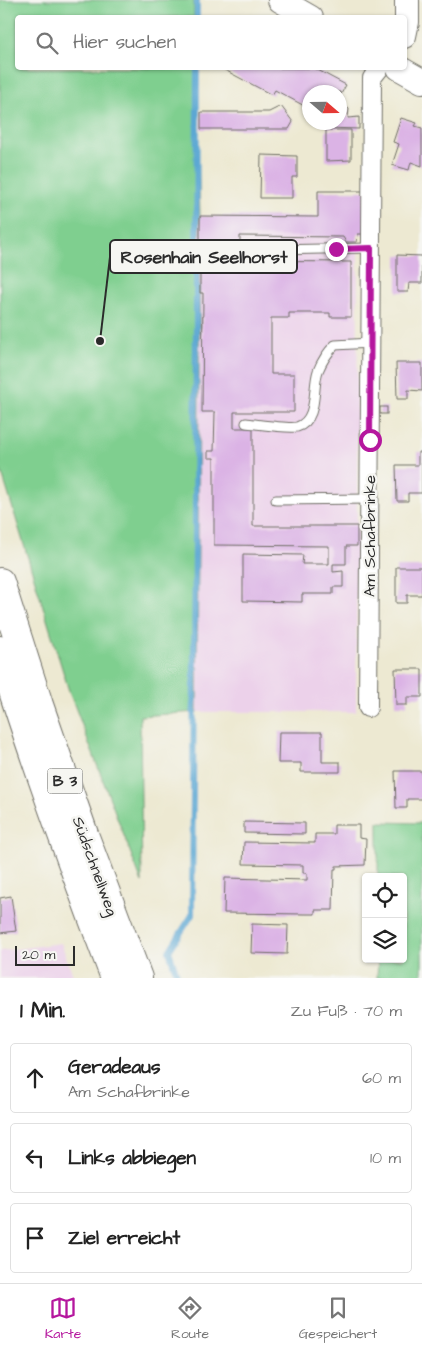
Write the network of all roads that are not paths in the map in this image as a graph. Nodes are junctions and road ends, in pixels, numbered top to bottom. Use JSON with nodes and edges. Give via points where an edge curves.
{"nodes":[{"id":1,"x":280,"y":0,"type":"edge"},
{"id":2,"x":407,"y":0,"type":"edge"},
{"id":3,"x":306,"y":15,"type":"edge"},
{"id":4,"x":407,"y":15,"type":"edge"},
{"id":5,"x":378,"y":70,"type":"edge"},
{"id":6,"x":402,"y":70,"type":"edge"},
{"id":7,"x":422,"y":81,"type":"edge"},
{"id":8,"x":371,"y":248,"type":"junction"},
{"id":9,"x":230,"y":251,"type":"dead end"},
{"id":10,"x":371,"y":343,"type":"junction"},
{"id":11,"x":246,"y":423,"type":"dead end"},
{"id":12,"x":370,"y":499,"type":"junction"},
{"id":13,"x":276,"y":500,"type":"dead end"},
{"id":14,"x":0,"y":582,"type":"edge"},
{"id":15,"x":0,"y":650,"type":"edge"},
{"id":16,"x":368,"y":708,"type":"dead end"},
{"id":17,"x":115,"y":978,"type":"edge"},
{"id":18,"x":138,"y":978,"type":"edge"}],
"edges":[{"from":1,"to":3,"type":"street"},
{"from":2,"to":4,"type":"street"},
{"from":5,"to":8,"type":"street","name":"Am Schafbrinke","via":[[372,78]]},
{"from":6,"to":7,"type":"street"},
{"from":8,"to":9,"type":"lane"},
{"from":8,"to":10,"type":"street","name":"Am Schafbrinke"},
{"from":10,"to":11,"type":"lane","via":[[335,346],[326,355],[317,373],[311,413],[305,422],[296,427]]},
{"from":10,"to":12,"type":"street","name":"Am Schafbrinke"},
{"from":12,"to":13,"type":"lane"},
{"from":12,"to":16,"type":"street","name":"Am Schafbrinke"},
{"from":14,"to":18,"type":"highway","name":"Südschnellweg","number":"B 3","via":[[85,837]]},
{"from":15,"to":17,"type":"highway","name":"Südschnellweg","number":"B 3","via":[[64,843]]}]}
